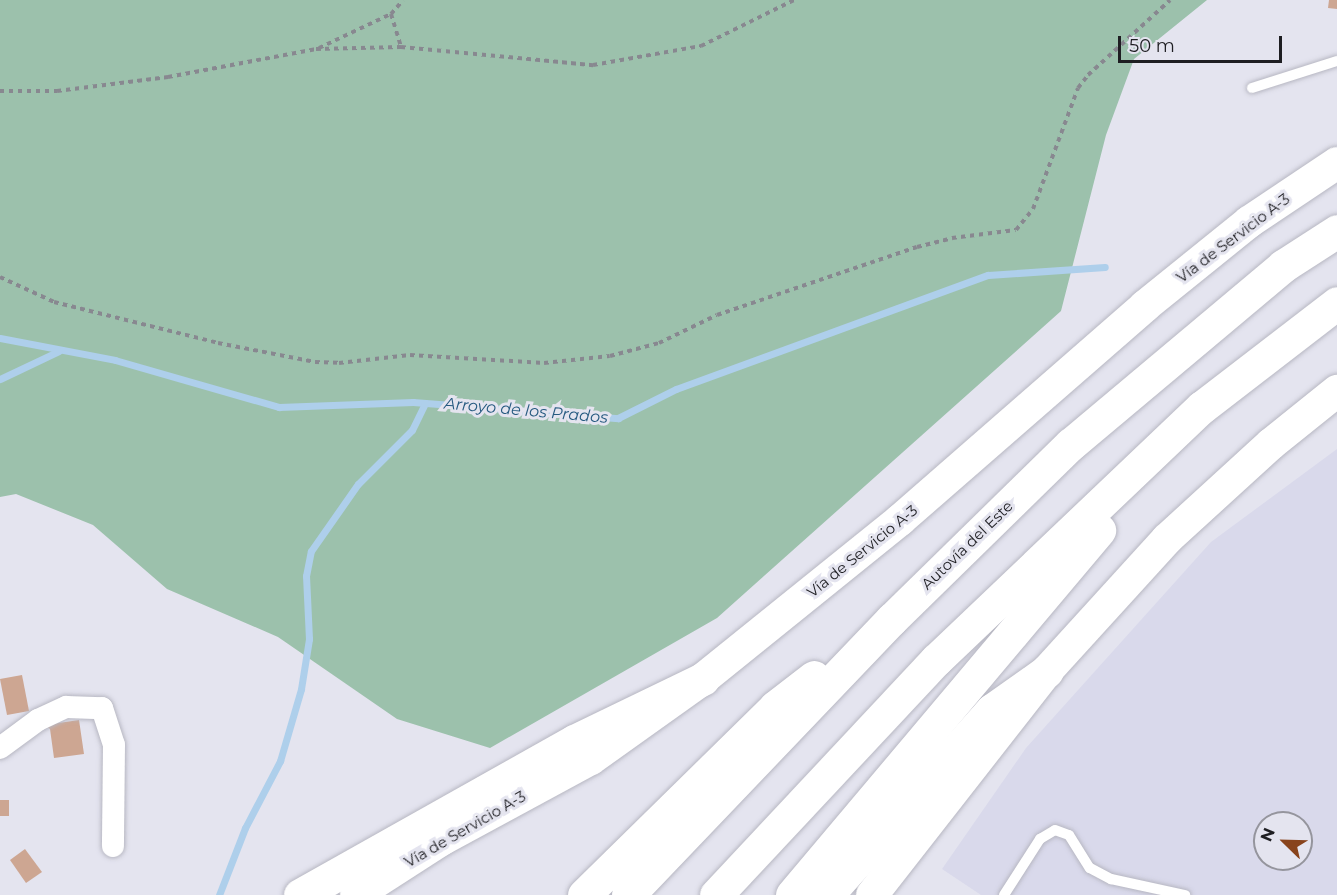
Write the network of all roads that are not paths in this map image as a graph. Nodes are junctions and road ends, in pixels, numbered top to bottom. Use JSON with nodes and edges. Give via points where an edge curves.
{"nodes":[{"id":1,"x":1337,"y":61,"type":"edge"},
{"id":2,"x":1252,"y":88,"type":"dead end"},
{"id":3,"x":1337,"y":163,"type":"edge"},
{"id":4,"x":1337,"y":231,"type":"edge"},
{"id":5,"x":1337,"y":303,"type":"edge"},
{"id":6,"x":1337,"y":391,"type":"edge"},
{"id":7,"x":1202,"y":407,"type":"junction"},
{"id":8,"x":892,"y":619,"type":"junction"},
{"id":9,"x":1047,"y":671,"type":"junction"},
{"id":10,"x":703,"y":679,"type":"junction"},
{"id":11,"x":0,"y":748,"type":"edge"},
{"id":12,"x":114,"y":846,"type":"dead end"},
{"id":13,"x":300,"y":895,"type":"edge"},
{"id":14,"x":356,"y":895,"type":"edge"},
{"id":15,"x":584,"y":895,"type":"edge"},
{"id":16,"x":628,"y":895,"type":"edge"},
{"id":17,"x":716,"y":895,"type":"edge"},
{"id":18,"x":792,"y":895,"type":"edge"},
{"id":19,"x":827,"y":895,"type":"edge"},
{"id":20,"x":872,"y":895,"type":"edge"},
{"id":21,"x":1004,"y":895,"type":"edge"},
{"id":22,"x":1185,"y":895,"type":"edge"}],
"edges":[{"from":1,"to":2,"type":"lane"},
{"from":3,"to":10,"type":"main road","name":"Vía de Servicio A-3","via":[[1249,222],[1145,306],[900,520]]},
{"from":4,"to":8,"type":"highway","name":"Autovía del Este","via":[[1283,266],[1071,444]]},
{"from":5,"to":7,"type":"highway"},
{"from":6,"to":9,"type":"main road","via":[[1271,444],[1167,540]]},
{"from":7,"to":17,"type":"highway","via":[[936,660]]},
{"from":7,"to":18,"type":"highway"},
{"from":8,"to":15,"type":"highway","via":[[775,707]]},
{"from":8,"to":16,"type":"highway","name":"Autovía del Este"},
{"from":9,"to":19,"type":"highway","via":[[992,710]]},
{"from":9,"to":20,"type":"main road"},
{"from":10,"to":13,"type":"highway","via":[[574,741]]},
{"from":10,"to":14,"type":"main road","name":"Vía de Servicio A-3","via":[[591,759],[441,840]]},
{"from":11,"to":12,"type":"street","via":[[38,720],[66,707],[102,708],[114,745]]},
{"from":21,"to":22,"type":"lane","via":[[1040,839],[1055,830],[1069,835],[1090,868],[1111,879]]}]}
